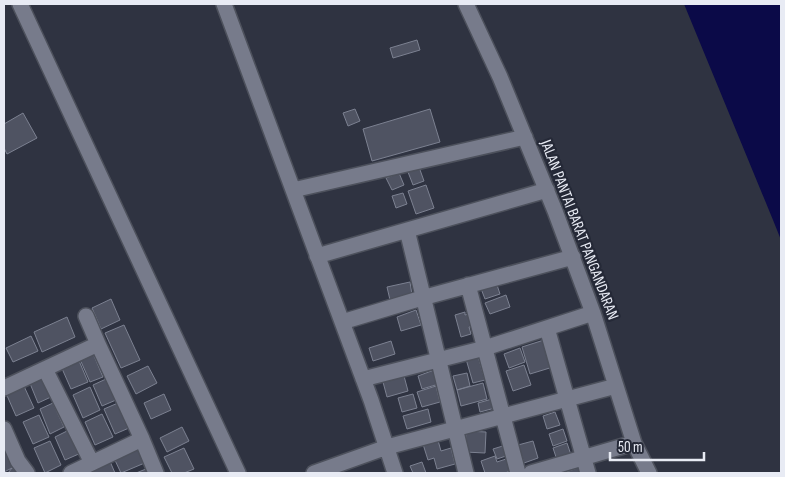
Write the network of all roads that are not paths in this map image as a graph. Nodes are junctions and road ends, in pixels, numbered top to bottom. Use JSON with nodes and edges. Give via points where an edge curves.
{"nodes":[{"id":1,"x":20,"y":4,"type":"edge"},
{"id":2,"x":224,"y":4,"type":"edge"},
{"id":3,"x":466,"y":4,"type":"edge"},
{"id":4,"x":525,"y":137,"type":"junction"},
{"id":5,"x":293,"y":190,"type":"junction"},
{"id":6,"x":547,"y":190,"type":"junction"},
{"id":7,"x":406,"y":230,"type":"junction"},
{"id":8,"x":317,"y":256,"type":"junction"},
{"id":9,"x":573,"y":257,"type":"junction"},
{"id":10,"x":468,"y":285,"type":"junction"},
{"id":11,"x":422,"y":298,"type":"junction"},
{"id":12,"x":593,"y":314,"type":"junction"},
{"id":13,"x":86,"y":316,"type":"dead end"},
{"id":14,"x":342,"y":322,"type":"junction"},
{"id":15,"x":547,"y":328,"type":"junction"},
{"id":16,"x":98,"y":344,"type":"junction"},
{"id":17,"x":485,"y":348,"type":"junction"},
{"id":18,"x":437,"y":360,"type":"junction"},
{"id":19,"x":45,"y":369,"type":"junction"},
{"id":20,"x":363,"y":379,"type":"junction"},
{"id":21,"x":616,"y":386,"type":"junction"},
{"id":22,"x":4,"y":388,"type":"edge"},
{"id":23,"x":567,"y":398,"type":"junction"},
{"id":24,"x":503,"y":415,"type":"junction"},
{"id":25,"x":454,"y":428,"type":"junction"},
{"id":26,"x":4,"y":429,"type":"edge"},
{"id":27,"x":142,"y":438,"type":"junction"},
{"id":28,"x":634,"y":443,"type":"junction"},
{"id":29,"x":387,"y":447,"type":"junction"},
{"id":30,"x":584,"y":458,"type":"junction"},
{"id":31,"x":92,"y":463,"type":"junction"},
{"id":32,"x":27,"y":473,"type":"edge"},
{"id":33,"x":71,"y":473,"type":"edge"},
{"id":34,"x":156,"y":473,"type":"edge"},
{"id":35,"x":238,"y":473,"type":"edge"},
{"id":36,"x":314,"y":473,"type":"edge"},
{"id":37,"x":395,"y":473,"type":"edge"},
{"id":38,"x":466,"y":473,"type":"edge"},
{"id":39,"x":518,"y":473,"type":"edge"},
{"id":40,"x":531,"y":473,"type":"edge"},
{"id":41,"x":588,"y":473,"type":"edge"},
{"id":42,"x":649,"y":473,"type":"edge"}],
"edges":[{"from":1,"to":35,"type":"street"},
{"from":2,"to":5,"type":"street"},
{"from":3,"to":4,"type":"street","name":"JALAN PANTAI BARAT PANGANDARAN"},
{"from":4,"to":5,"type":"street"},
{"from":4,"to":6,"type":"street","name":"JALAN PANTAI BARAT PANGANDARAN"},
{"from":5,"to":8,"type":"street"},
{"from":6,"to":7,"type":"street"},
{"from":6,"to":9,"type":"street","name":"JALAN PANTAI BARAT PANGANDARAN"},
{"from":7,"to":8,"type":"street"},
{"from":7,"to":11,"type":"street"},
{"from":8,"to":14,"type":"street"},
{"from":9,"to":10,"type":"street"},
{"from":9,"to":12,"type":"street","name":"JALAN PANTAI BARAT PANGANDARAN"},
{"from":10,"to":11,"type":"street"},
{"from":10,"to":17,"type":"street"},
{"from":11,"to":14,"type":"street"},
{"from":11,"to":18,"type":"street"},
{"from":12,"to":15,"type":"street"},
{"from":12,"to":21,"type":"street","name":"JALAN PANTAI BARAT PANGANDARAN"},
{"from":13,"to":16,"type":"street"},
{"from":14,"to":20,"type":"street"},
{"from":15,"to":17,"type":"street"},
{"from":15,"to":23,"type":"street"},
{"from":16,"to":19,"type":"street"},
{"from":16,"to":27,"type":"street"},
{"from":17,"to":18,"type":"street"},
{"from":17,"to":24,"type":"street"},
{"from":18,"to":20,"type":"street"},
{"from":18,"to":25,"type":"street"},
{"from":19,"to":22,"type":"street"},
{"from":19,"to":31,"type":"street"},
{"from":20,"to":29,"type":"street"},
{"from":21,"to":23,"type":"street"},
{"from":21,"to":28,"type":"street","name":"JALAN PANTAI BARAT PANGANDARAN"},
{"from":23,"to":24,"type":"street"},
{"from":23,"to":30,"type":"street"},
{"from":24,"to":25,"type":"street"},
{"from":24,"to":39,"type":"street"},
{"from":25,"to":29,"type":"street"},
{"from":25,"to":38,"type":"street"},
{"from":26,"to":32,"type":"street"},
{"from":27,"to":31,"type":"street"},
{"from":27,"to":34,"type":"street"},
{"from":28,"to":30,"type":"street"},
{"from":28,"to":42,"type":"street","name":"JALAN PANTAI BARAT PANGANDARAN"},
{"from":29,"to":36,"type":"street"},
{"from":29,"to":37,"type":"street"},
{"from":30,"to":40,"type":"street"},
{"from":30,"to":41,"type":"street"},
{"from":31,"to":33,"type":"street"}]}
